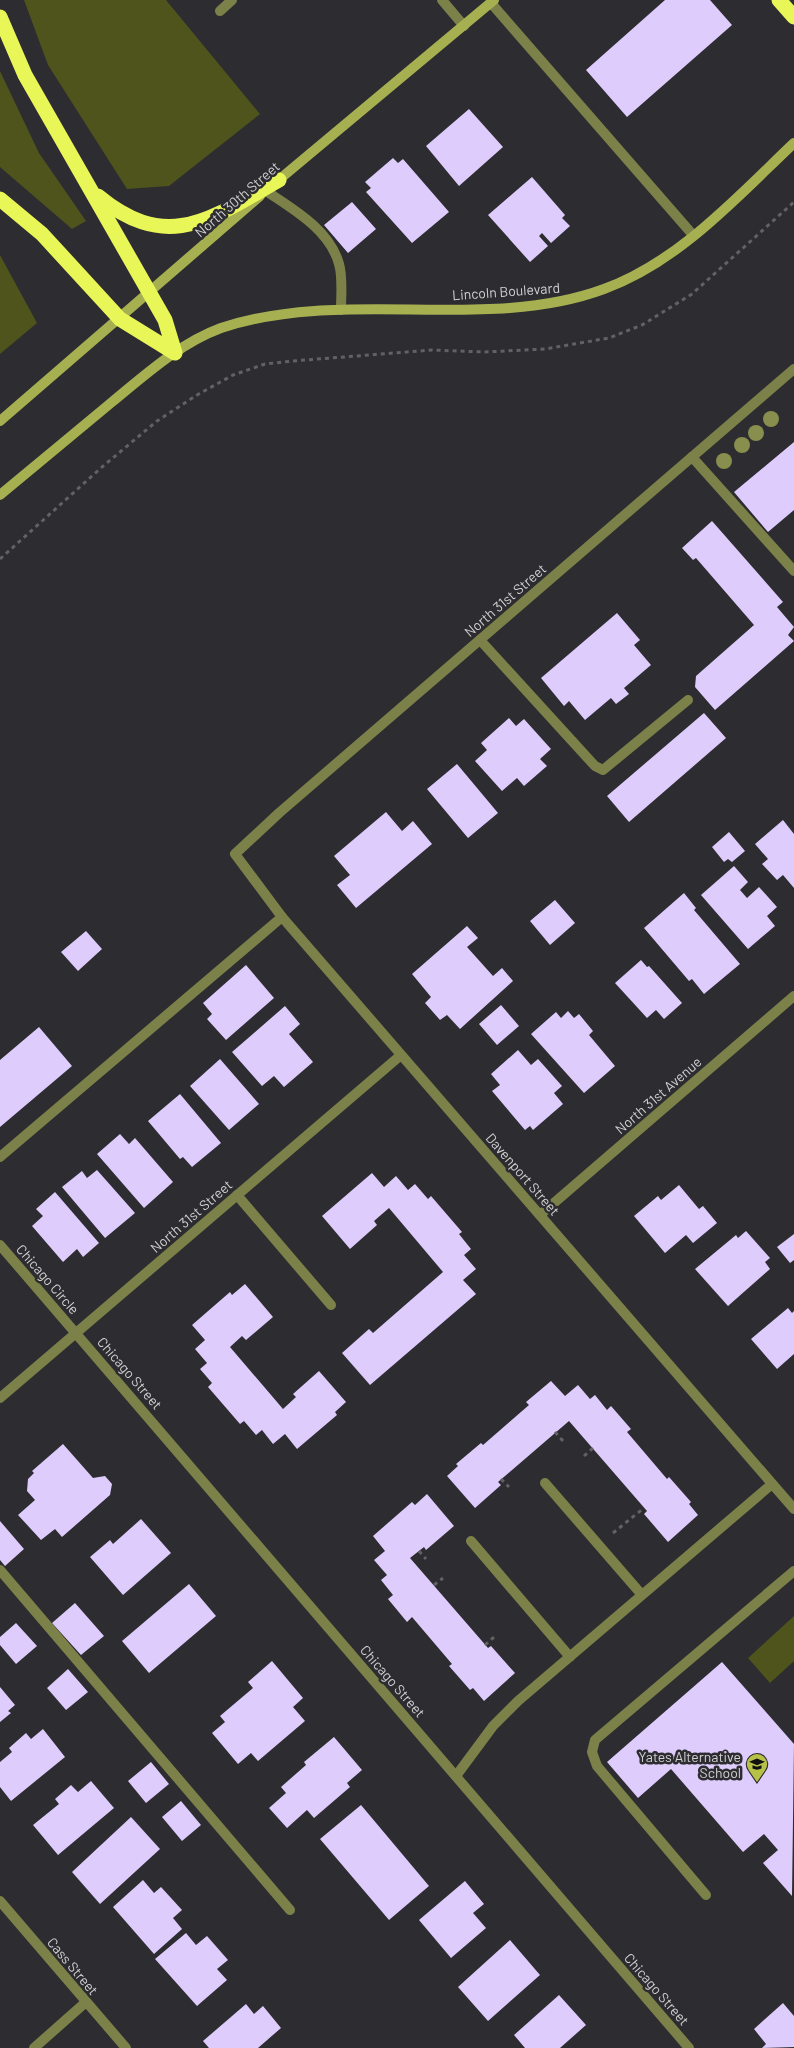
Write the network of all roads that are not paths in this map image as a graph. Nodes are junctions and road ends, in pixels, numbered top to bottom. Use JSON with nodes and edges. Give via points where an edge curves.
{"nodes":[{"id":1,"x":232,"y":0,"type":"edge"},
{"id":2,"x":442,"y":0,"type":"edge"},
{"id":3,"x":781,"y":0,"type":"edge"},
{"id":4,"x":493,"y":1,"type":"edge"},
{"id":5,"x":220,"y":11,"type":"dead end"},
{"id":6,"x":0,"y":17,"type":"edge"},
{"id":7,"x":794,"y":17,"type":"edge"},
{"id":8,"x":464,"y":26,"type":"junction"},
{"id":9,"x":794,"y":143,"type":"edge"},
{"id":10,"x":278,"y":180,"type":"junction"},
{"id":11,"x":89,"y":189,"type":"junction"},
{"id":12,"x":266,"y":191,"type":"junction"},
{"id":13,"x":0,"y":199,"type":"edge"},
{"id":14,"x":693,"y":234,"type":"junction"},
{"id":15,"x":150,"y":293,"type":"junction"},
{"id":16,"x":341,"y":310,"type":"junction"},
{"id":17,"x":120,"y":320,"type":"junction"},
{"id":18,"x":175,"y":353,"type":"junction"},
{"id":19,"x":794,"y":369,"type":"edge"},
{"id":20,"x":0,"y":421,"type":"edge"},
{"id":21,"x":692,"y":457,"type":"junction"},
{"id":22,"x":0,"y":495,"type":"edge"},
{"id":23,"x":794,"y":570,"type":"edge"},
{"id":24,"x":480,"y":640,"type":"junction"},
{"id":25,"x":688,"y":700,"type":"dead end"},
{"id":26,"x":235,"y":854,"type":"joint"},
{"id":27,"x":282,"y":917,"type":"junction"},
{"id":28,"x":794,"y":996,"type":"edge"},
{"id":29,"x":401,"y":1055,"type":"junction"},
{"id":30,"x":0,"y":1157,"type":"edge"},
{"id":31,"x":237,"y":1195,"type":"junction"},
{"id":32,"x":540,"y":1215,"type":"junction"},
{"id":33,"x":0,"y":1245,"type":"edge"},
{"id":34,"x":331,"y":1305,"type":"dead end"},
{"id":35,"x":76,"y":1332,"type":"junction"},
{"id":36,"x":0,"y":1398,"type":"edge"},
{"id":37,"x":545,"y":1483,"type":"dead end"},
{"id":38,"x":772,"y":1484,"type":"junction"},
{"id":39,"x":794,"y":1509,"type":"edge"},
{"id":40,"x":471,"y":1541,"type":"dead end"},
{"id":41,"x":0,"y":1570,"type":"edge"},
{"id":42,"x":794,"y":1571,"type":"edge"},
{"id":43,"x":642,"y":1595,"type":"junction"},
{"id":44,"x":570,"y":1657,"type":"junction"},
{"id":45,"x":456,"y":1776,"type":"junction"},
{"id":46,"x":706,"y":1895,"type":"dead end"},
{"id":47,"x":0,"y":1901,"type":"edge"},
{"id":48,"x":290,"y":1910,"type":"dead end"},
{"id":49,"x":86,"y":2002,"type":"junction"},
{"id":50,"x":34,"y":2048,"type":"edge"},
{"id":51,"x":126,"y":2048,"type":"edge"},
{"id":52,"x":689,"y":2048,"type":"edge"}],
"edges":[{"from":1,"to":5,"type":"street"},
{"from":2,"to":8,"type":"street"},
{"from":3,"to":7,"type":"highway"},
{"from":4,"to":8,"type":"main road","name":"North 30th Street"},
{"from":4,"to":14,"type":"street"},
{"from":6,"to":11,"type":"highway","via":[[25,75]]},
{"from":8,"to":10,"type":"main road","name":"North 30th Street"},
{"from":9,"to":14,"type":"main road","name":"Lincoln Boulevard"},
{"from":10,"to":11,"type":"highway","via":[[218,215],[191,226],[163,227],[137,222],[115,210]]},
{"from":10,"to":12,"type":"main road","name":"North 30th Street"},
{"from":11,"to":15,"type":"highway"},
{"from":12,"to":15,"type":"main road","name":"North 30th Street"},
{"from":12,"to":16,"type":"street","via":[[317,230],[334,252],[339,265]]},
{"from":13,"to":17,"type":"highway","via":[[42,234]]},
{"from":14,"to":16,"type":"main road","name":"Lincoln Boulevard","via":[[644,270],[580,298],[492,308]]},
{"from":15,"to":17,"type":"main road","name":"North 30th Street"},
{"from":15,"to":18,"type":"highway","via":[[165,320]]},
{"from":16,"to":18,"type":"main road","name":"Lincoln Boulevard","via":[[302,311],[251,319],[211,333]]},
{"from":17,"to":18,"type":"highway"},
{"from":17,"to":20,"type":"main road","name":"North 30th Street"},
{"from":18,"to":22,"type":"main road"},
{"from":19,"to":21,"type":"street","name":"North 31st Street"},
{"from":21,"to":23,"type":"street"},
{"from":21,"to":24,"type":"street","name":"North 31st Street"},
{"from":24,"to":25,"type":"street","via":[[595,766],[603,770]]},
{"from":24,"to":26,"type":"street","name":"North 31st Street"},
{"from":26,"to":27,"type":"street","name":"Davenport Street"},
{"from":27,"to":29,"type":"street","name":"Davenport Street"},
{"from":27,"to":30,"type":"street"},
{"from":28,"to":32,"type":"street","name":"North 31st Avenue"},
{"from":29,"to":31,"type":"street","name":"North 31st Street"},
{"from":29,"to":32,"type":"street","name":"Davenport Street"},
{"from":31,"to":34,"type":"street"},
{"from":31,"to":35,"type":"street","name":"North 31st Street"},
{"from":32,"to":38,"type":"street","name":"Davenport Street"},
{"from":33,"to":35,"type":"street","name":"Chicago Circle"},
{"from":35,"to":36,"type":"street","name":"North 31st Street"},
{"from":35,"to":45,"type":"street","name":"Chicago Street"},
{"from":37,"to":43,"type":"street"},
{"from":38,"to":39,"type":"street","name":"Davenport Street"},
{"from":38,"to":43,"type":"street"},
{"from":40,"to":44,"type":"street"},
{"from":41,"to":48,"type":"street"},
{"from":42,"to":46,"type":"street","via":[[595,1740],[592,1752],[597,1766]]},
{"from":43,"to":44,"type":"street"},
{"from":44,"to":45,"type":"street","via":[[493,1726]]},
{"from":45,"to":52,"type":"street","name":"Chicago Street"},
{"from":47,"to":49,"type":"street","name":"Cass Street"},
{"from":49,"to":50,"type":"street"},
{"from":49,"to":51,"type":"street","name":"Cass Street"}]}
